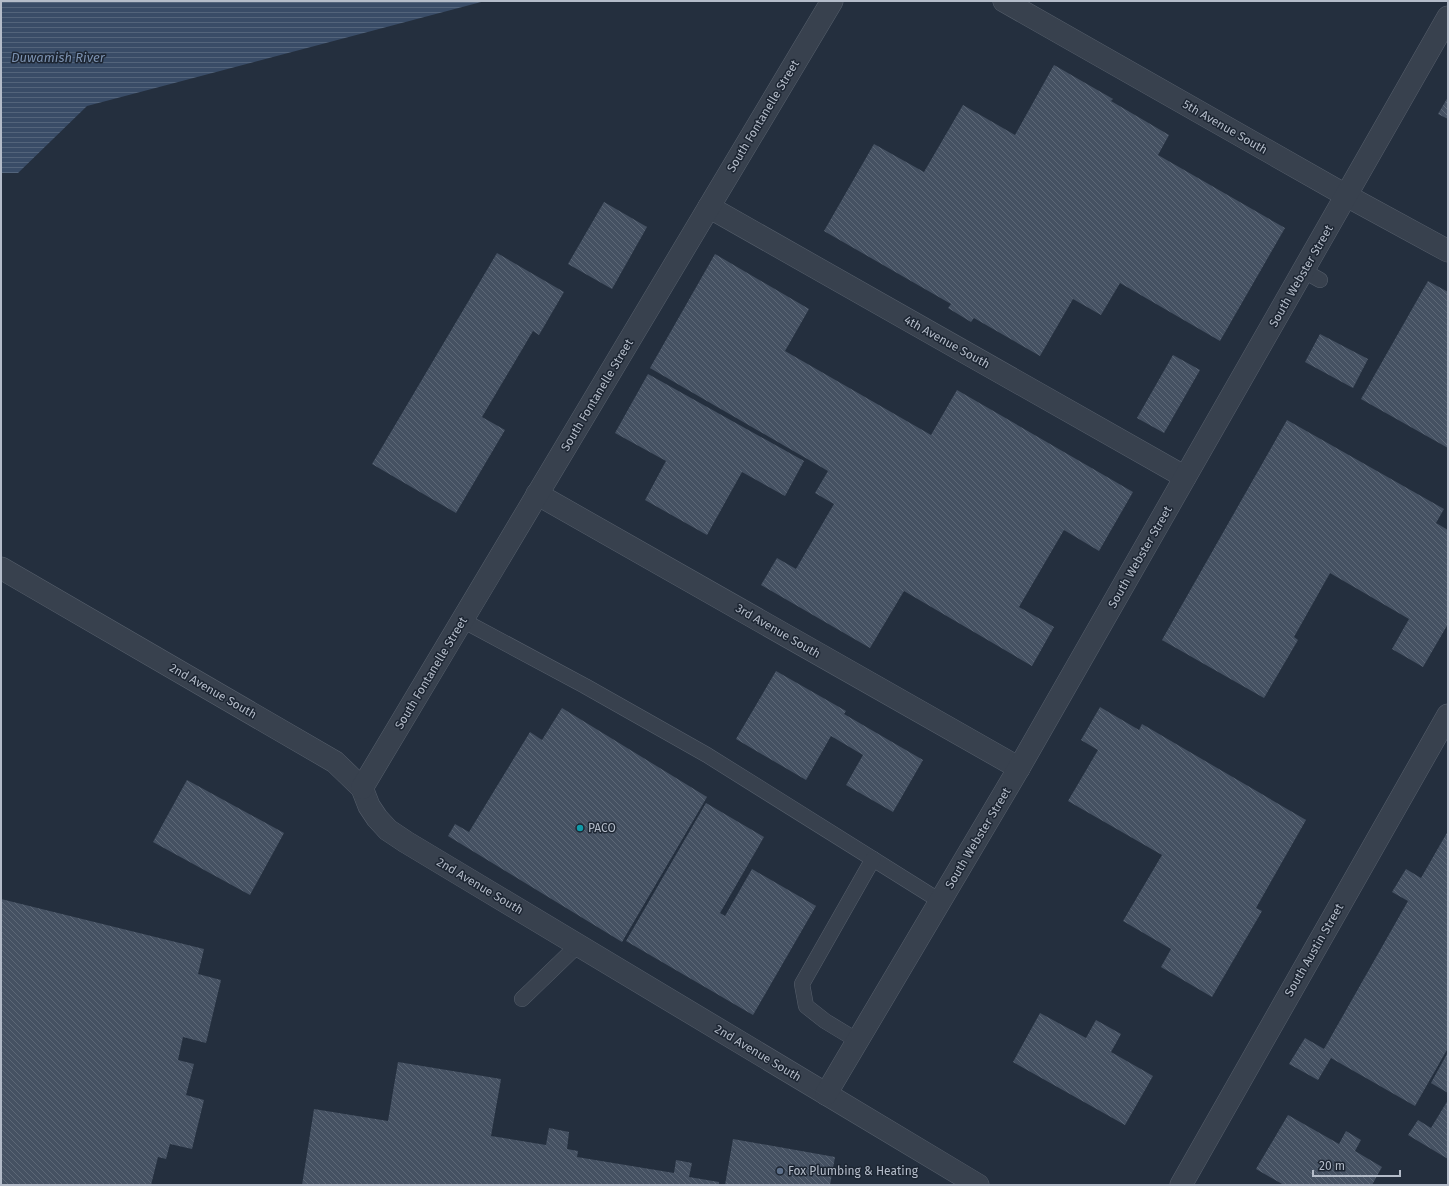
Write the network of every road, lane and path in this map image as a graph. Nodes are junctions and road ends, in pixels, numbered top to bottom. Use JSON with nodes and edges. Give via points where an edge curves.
{"nodes":[{"id":1,"x":832,"y":1,"type":"edge"},
{"id":2,"x":1004,"y":1,"type":"edge"},
{"id":3,"x":1448,"y":17,"type":"edge"},
{"id":4,"x":1347,"y":196,"type":"junction"},
{"id":5,"x":709,"y":207,"type":"junction"},
{"id":6,"x":1448,"y":252,"type":"edge"},
{"id":7,"x":1186,"y":477,"type":"junction"},
{"id":8,"x":537,"y":494,"type":"junction"},
{"id":9,"x":1,"y":568,"type":"edge"},
{"id":10,"x":462,"y":620,"type":"junction"},
{"id":11,"x":1448,"y":715,"type":"edge"},
{"id":12,"x":1019,"y":768,"type":"junction"},
{"id":13,"x":362,"y":788,"type":"junction"},
{"id":14,"x":873,"y":859,"type":"junction"},
{"id":15,"x":940,"y":901,"type":"junction"},
{"id":16,"x":578,"y":945,"type":"junction"},
{"id":17,"x":522,"y":999,"type":"dead end"},
{"id":18,"x":858,"y":1041,"type":"junction"},
{"id":19,"x":826,"y":1094,"type":"junction"},
{"id":20,"x":978,"y":1185,"type":"edge"},
{"id":21,"x":1180,"y":1185,"type":"edge"}],
"edges":[{"from":1,"to":5,"type":"street","name":"South Fontanelle Street"},
{"from":2,"to":4,"type":"street","name":"5th Avenue South"},
{"from":3,"to":4,"type":"street","name":"South Webster Street"},
{"from":4,"to":6,"type":"street","name":"5th Avenue South"},
{"from":4,"to":7,"type":"street","name":"South Webster Street","via":[[1312,275]]},
{"from":5,"to":7,"type":"street","name":"4th Avenue South"},
{"from":5,"to":8,"type":"street","name":"South Fontanelle Street"},
{"from":7,"to":12,"type":"street","name":"South Webster Street"},
{"from":8,"to":10,"type":"street","name":"South Fontanelle Street"},
{"from":8,"to":12,"type":"street","name":"3rd Avenue South"},
{"from":9,"to":13,"type":"street","name":"2nd Avenue South","via":[[335,762]]},
{"from":10,"to":13,"type":"street","name":"South Fontanelle Street"},
{"from":10,"to":14,"type":"lane","via":[[707,755]]},
{"from":11,"to":21,"type":"street","name":"South Austin Street"},
{"from":12,"to":15,"type":"street","name":"South Webster Street"},
{"from":13,"to":16,"type":"street","name":"2nd Avenue South","via":[[369,806],[388,830]]},
{"from":14,"to":15,"type":"lane"},
{"from":14,"to":18,"type":"lane","via":[[802,984],[806,1006]]},
{"from":15,"to":18,"type":"street","name":"South Webster Street"},
{"from":16,"to":17,"type":"lane"},
{"from":16,"to":19,"type":"street","name":"2nd Avenue South"},
{"from":18,"to":19,"type":"street","name":"South Webster Street"},
{"from":19,"to":20,"type":"street","name":"2nd Avenue South"}]}
